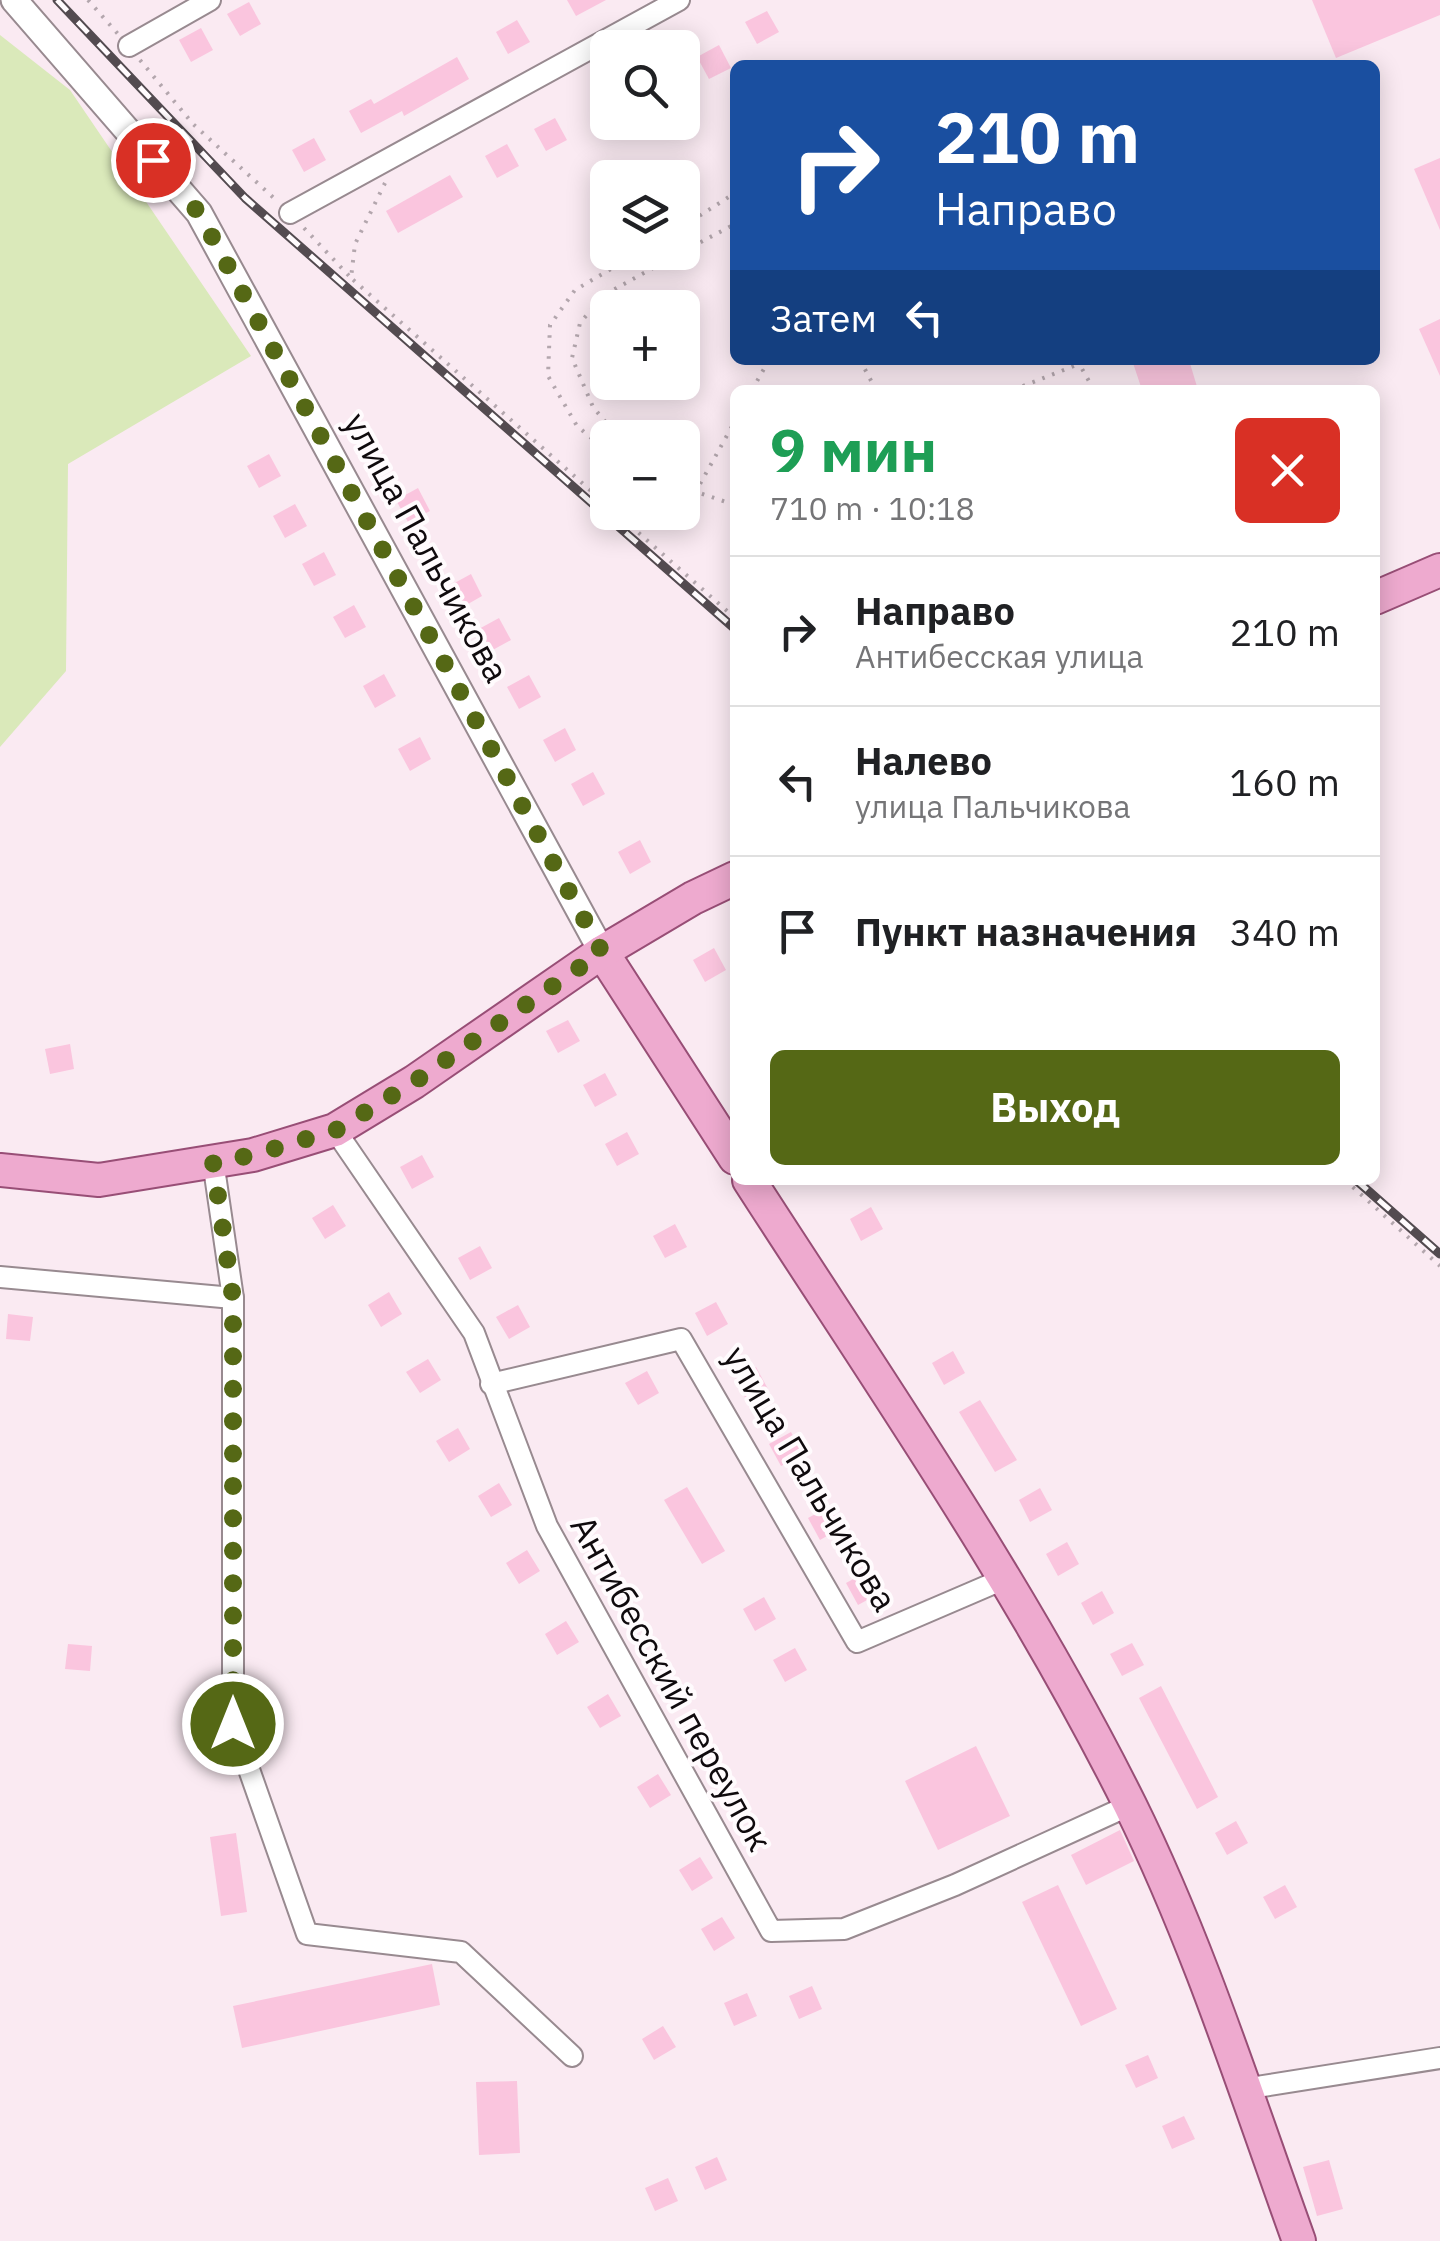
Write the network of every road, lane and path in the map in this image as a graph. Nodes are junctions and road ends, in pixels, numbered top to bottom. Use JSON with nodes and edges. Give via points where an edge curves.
{"nodes":[{"id":1,"x":14,"y":0,"type":"edge"},
{"id":2,"x":88,"y":0,"type":"edge"},
{"id":3,"x":210,"y":0,"type":"edge"},
{"id":4,"x":680,"y":0,"type":"edge"},
{"id":5,"x":644,"y":8,"type":"edge"},
{"id":6,"x":129,"y":46,"type":"junction"},
{"id":7,"x":399,"y":153,"type":"junction"},
{"id":8,"x":730,"y":196,"type":"edge"},
{"id":9,"x":290,"y":213,"type":"junction"},
{"id":10,"x":700,"y":215,"type":"edge"},
{"id":11,"x":730,"y":227,"type":"edge"},
{"id":12,"x":700,"y":242,"type":"edge"},
{"id":13,"x":609,"y":270,"type":"edge"},
{"id":14,"x":649,"y":270,"type":"edge"},
{"id":15,"x":351,"y":278,"type":"junction"},
{"id":16,"x":1071,"y":365,"type":"edge"},
{"id":17,"x":1025,"y":385,"type":"edge"},
{"id":18,"x":604,"y":420,"type":"edge"},
{"id":19,"x":730,"y":430,"type":"edge"},
{"id":20,"x":590,"y":437,"type":"edge"},
{"id":21,"x":700,"y":484,"type":"edge"},
{"id":22,"x":590,"y":490,"type":"edge"},
{"id":23,"x":700,"y":494,"type":"edge"},
{"id":24,"x":730,"y":504,"type":"edge"},
{"id":25,"x":635,"y":530,"type":"edge"},
{"id":26,"x":1440,"y":570,"type":"edge"},
{"id":27,"x":1380,"y":596,"type":"edge"},
{"id":28,"x":730,"y":614,"type":"edge"},
{"id":29,"x":730,"y":880,"type":"edge"},
{"id":30,"x":602,"y":952,"type":"junction"},
{"id":31,"x":336,"y":1130,"type":"junction"},
{"id":32,"x":730,"y":1150,"type":"edge"},
{"id":33,"x":213,"y":1162,"type":"junction"},
{"id":34,"x":0,"y":1170,"type":"edge"},
{"id":35,"x":752,"y":1185,"type":"edge"},
{"id":36,"x":1351,"y":1185,"type":"edge"},
{"id":37,"x":1440,"y":1266,"type":"edge"},
{"id":38,"x":0,"y":1277,"type":"edge"},
{"id":39,"x":233,"y":1298,"type":"junction"},
{"id":40,"x":491,"y":1384,"type":"junction"},
{"id":41,"x":1006,"y":1578,"type":"junction"},
{"id":42,"x":1130,"y":1806,"type":"junction"},
{"id":43,"x":572,"y":2056,"type":"dead end"},
{"id":44,"x":1440,"y":2058,"type":"edge"},
{"id":45,"x":1244,"y":2088,"type":"junction"},
{"id":46,"x":1285,"y":2203,"type":"junction"},
{"id":47,"x":1280,"y":2241,"type":"edge"},
{"id":48,"x":1298,"y":2241,"type":"edge"}],
"edges":[{"from":1,"to":30,"type":"street","name":"улица Пальчикова","via":[[199,213]]},
{"from":2,"to":6,"type":"path"},
{"from":3,"to":6,"type":"street"},
{"from":4,"to":5,"type":"street"},
{"from":5,"to":7,"type":"street"},
{"from":6,"to":9,"type":"path","via":[[193,124]]},
{"from":7,"to":9,"type":"street"},
{"from":7,"to":15,"type":"path","via":[[356,244]]},
{"from":8,"to":10,"type":"path"},
{"from":9,"to":15,"type":"path"},
{"from":11,"to":12,"type":"path"},
{"from":13,"to":20,"type":"path","via":[[575,290],[550,325],[548,376],[576,426]]},
{"from":14,"to":18,"type":"path","via":[[604,295],[580,324],[572,358]]},
{"from":15,"to":22,"type":"path"},
{"from":16,"to":17,"type":"path"},
{"from":19,"to":21,"type":"path"},
{"from":23,"to":24,"type":"path"},
{"from":25,"to":28,"type":"path"},
{"from":26,"to":27,"type":"main road"},
{"from":29,"to":30,"type":"main road"},
{"from":30,"to":31,"type":"main road"},
{"from":30,"to":32,"type":"main road","name":"улица Пальчикова"},
{"from":31,"to":33,"type":"main road"},
{"from":31,"to":40,"type":"street","name":"Антибесский переулок","via":[[474,1333]]},
{"from":33,"to":34,"type":"main road","via":[[99,1180]]},
{"from":33,"to":39,"type":"street"},
{"from":35,"to":41,"type":"main road"},
{"from":36,"to":37,"type":"path"},
{"from":38,"to":39,"type":"street"},
{"from":39,"to":43,"type":"street","via":[[233,1724],[307,1934],[461,1952]]},
{"from":40,"to":41,"type":"street","name":"улица Пальчикова","via":[[681,1340],[857,1642]]},
{"from":40,"to":42,"type":"street","name":"Антибесский переулок","via":[[547,1526],[771,1931],[844,1929]]},
{"from":41,"to":42,"type":"main road"},
{"from":42,"to":45,"type":"main road","via":[[1180,1914]]},
{"from":44,"to":45,"type":"street"},
{"from":45,"to":46,"type":"main road"},
{"from":46,"to":47,"type":"street"},
{"from":46,"to":48,"type":"main road"}]}
